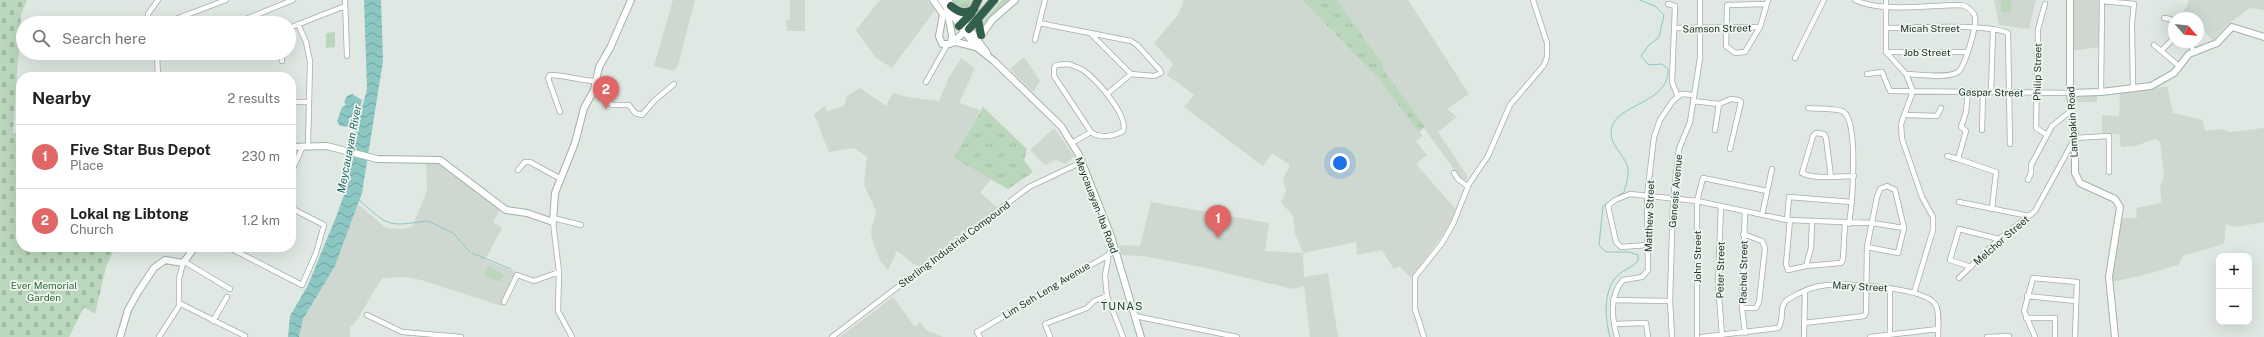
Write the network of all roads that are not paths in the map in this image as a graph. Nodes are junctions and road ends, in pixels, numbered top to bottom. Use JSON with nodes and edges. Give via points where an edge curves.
{"nodes":[{"id":1,"x":158,"y":0,"type":"edge"},
{"id":2,"x":226,"y":0,"type":"edge"},
{"id":3,"x":293,"y":0,"type":"edge"},
{"id":4,"x":345,"y":0,"type":"edge"},
{"id":5,"x":631,"y":0,"type":"edge"},
{"id":6,"x":933,"y":0,"type":"edge"},
{"id":7,"x":942,"y":0,"type":"edge"},
{"id":8,"x":978,"y":0,"type":"edge"},
{"id":9,"x":994,"y":0,"type":"edge"},
{"id":10,"x":1015,"y":0,"type":"edge"},
{"id":11,"x":1045,"y":0,"type":"edge"},
{"id":12,"x":1534,"y":0,"type":"edge"},
{"id":13,"x":1700,"y":0,"type":"edge"},
{"id":14,"x":1824,"y":0,"type":"edge"},
{"id":15,"x":1855,"y":0,"type":"edge"},
{"id":16,"x":1886,"y":0,"type":"edge"},
{"id":17,"x":2070,"y":0,"type":"edge"},
{"id":18,"x":1768,"y":2,"type":"edge"},
{"id":19,"x":948,"y":4,"type":"edge"},
{"id":20,"x":1668,"y":4,"type":"dead end"},
{"id":21,"x":2045,"y":4,"type":"dead end"},
{"id":22,"x":345,"y":6,"type":"junction"},
{"id":23,"x":1886,"y":6,"type":"junction"},
{"id":24,"x":975,"y":8,"type":"junction"},
{"id":25,"x":148,"y":16,"type":"edge"},
{"id":26,"x":184,"y":16,"type":"edge"},
{"id":27,"x":253,"y":16,"type":"edge"},
{"id":28,"x":2164,"y":18,"type":"dead end"},
{"id":29,"x":2168,"y":19,"type":"edge"},
{"id":30,"x":1039,"y":23,"type":"junction"},
{"id":31,"x":298,"y":24,"type":"joint"},
{"id":32,"x":964,"y":27,"type":"junction"},
{"id":33,"x":1702,"y":27,"type":"junction"},
{"id":34,"x":1726,"y":27,"type":"junction"},
{"id":35,"x":981,"y":28,"type":"junction"},
{"id":36,"x":1674,"y":28,"type":"junction"},
{"id":37,"x":1760,"y":28,"type":"junction"},
{"id":38,"x":1886,"y":28,"type":"junction"},
{"id":39,"x":1974,"y":28,"type":"junction"},
{"id":40,"x":1993,"y":30,"type":"junction"},
{"id":41,"x":1091,"y":34,"type":"junction"},
{"id":42,"x":2264,"y":37,"type":"edge"},
{"id":43,"x":1035,"y":40,"type":"dead end"},
{"id":44,"x":949,"y":44,"type":"junction"},
{"id":45,"x":2168,"y":44,"type":"edge"},
{"id":46,"x":2154,"y":45,"type":"dead end"},
{"id":47,"x":978,"y":46,"type":"junction"},
{"id":48,"x":2192,"y":48,"type":"edge"},
{"id":49,"x":2161,"y":51,"type":"junction"},
{"id":50,"x":1886,"y":52,"type":"junction"},
{"id":51,"x":1967,"y":52,"type":"junction"},
{"id":52,"x":2195,"y":52,"type":"junction"},
{"id":53,"x":347,"y":56,"type":"dead end"},
{"id":54,"x":1795,"y":58,"type":"dead end"},
{"id":55,"x":156,"y":60,"type":"edge"},
{"id":56,"x":2179,"y":66,"type":"junction"},
{"id":57,"x":157,"y":72,"type":"edge"},
{"id":58,"x":1131,"y":74,"type":"junction"},
{"id":59,"x":1867,"y":74,"type":"dead end"},
{"id":60,"x":1906,"y":74,"type":"junction"},
{"id":61,"x":596,"y":81,"type":"junction"},
{"id":62,"x":926,"y":82,"type":"dead end"},
{"id":63,"x":674,"y":84,"type":"dead end"},
{"id":64,"x":2133,"y":89,"type":"junction"},
{"id":65,"x":594,"y":90,"type":"junction"},
{"id":66,"x":1913,"y":91,"type":"junction"},
{"id":67,"x":1968,"y":92,"type":"junction"},
{"id":68,"x":1983,"y":92,"type":"junction"},
{"id":69,"x":1991,"y":92,"type":"junction"},
{"id":70,"x":2101,"y":92,"type":"junction"},
{"id":71,"x":2010,"y":93,"type":"junction"},
{"id":72,"x":2037,"y":93,"type":"junction"},
{"id":73,"x":2070,"y":93,"type":"junction"},
{"id":74,"x":1107,"y":94,"type":"junction"},
{"id":75,"x":1694,"y":95,"type":"junction"},
{"id":76,"x":1678,"y":97,"type":"junction"},
{"id":77,"x":1693,"y":101,"type":"junction"},
{"id":78,"x":296,"y":102,"type":"edge"},
{"id":79,"x":309,"y":102,"type":"junction"},
{"id":80,"x":1719,"y":104,"type":"junction"},
{"id":81,"x":1808,"y":108,"type":"dead end"},
{"id":82,"x":1941,"y":108,"type":"dead end"},
{"id":83,"x":2072,"y":110,"type":"junction"},
{"id":84,"x":560,"y":112,"type":"dead end"},
{"id":85,"x":1906,"y":115,"type":"junction"},
{"id":86,"x":1715,"y":130,"type":"dead end"},
{"id":87,"x":1982,"y":130,"type":"dead end"},
{"id":88,"x":1091,"y":132,"type":"junction"},
{"id":89,"x":2047,"y":135,"type":"junction"},
{"id":90,"x":2075,"y":138,"type":"junction"},
{"id":91,"x":1072,"y":143,"type":"junction"},
{"id":92,"x":2010,"y":144,"type":"dead end"},
{"id":93,"x":305,"y":146,"type":"junction"},
{"id":94,"x":296,"y":147,"type":"edge"},
{"id":95,"x":1730,"y":149,"type":"dead end"},
{"id":96,"x":1947,"y":156,"type":"dead end"},
{"id":97,"x":1958,"y":159,"type":"junction"},
{"id":98,"x":1082,"y":162,"type":"junction"},
{"id":99,"x":296,"y":163,"type":"edge"},
{"id":100,"x":1772,"y":169,"type":"dead end"},
{"id":101,"x":518,"y":170,"type":"dead end"},
{"id":102,"x":2109,"y":172,"type":"dead end"},
{"id":103,"x":1454,"y":174,"type":"dead end"},
{"id":104,"x":1854,"y":176,"type":"junction"},
{"id":105,"x":1831,"y":177,"type":"junction"},
{"id":106,"x":561,"y":179,"type":"junction"},
{"id":107,"x":2028,"y":180,"type":"dead end"},
{"id":108,"x":1468,"y":187,"type":"junction"},
{"id":109,"x":1767,"y":191,"type":"junction"},
{"id":110,"x":1647,"y":196,"type":"junction"},
{"id":111,"x":1673,"y":200,"type":"junction"},
{"id":112,"x":1697,"y":201,"type":"junction"},
{"id":113,"x":1852,"y":202,"type":"junction"},
{"id":114,"x":1959,"y":202,"type":"dead end"},
{"id":115,"x":1721,"y":206,"type":"junction"},
{"id":116,"x":1992,"y":209,"type":"junction"},
{"id":117,"x":296,"y":211,"type":"edge"},
{"id":118,"x":1745,"y":211,"type":"junction"},
{"id":119,"x":1762,"y":215,"type":"junction"},
{"id":120,"x":2029,"y":216,"type":"junction"},
{"id":121,"x":553,"y":220,"type":"junction"},
{"id":122,"x":1788,"y":220,"type":"junction"},
{"id":123,"x":1812,"y":222,"type":"junction"},
{"id":124,"x":1847,"y":224,"type":"junction"},
{"id":125,"x":1872,"y":224,"type":"junction"},
{"id":126,"x":581,"y":225,"type":"dead end"},
{"id":127,"x":1904,"y":228,"type":"junction"},
{"id":128,"x":1743,"y":234,"type":"junction"},
{"id":129,"x":1999,"y":239,"type":"junction"},
{"id":130,"x":1647,"y":245,"type":"junction"},
{"id":131,"x":1867,"y":247,"type":"junction"},
{"id":132,"x":191,"y":252,"type":"edge"},
{"id":133,"x":238,"y":252,"type":"edge"},
{"id":134,"x":1112,"y":252,"type":"junction"},
{"id":135,"x":184,"y":262,"type":"junction"},
{"id":136,"x":1806,"y":266,"type":"junction"},
{"id":137,"x":1971,"y":266,"type":"junction"},
{"id":138,"x":559,"y":272,"type":"junction"},
{"id":139,"x":1959,"y":278,"type":"dead end"},
{"id":140,"x":1868,"y":285,"type":"junction"},
{"id":141,"x":1890,"y":288,"type":"junction"},
{"id":142,"x":230,"y":289,"type":"dead end"},
{"id":143,"x":1805,"y":291,"type":"junction"},
{"id":144,"x":1914,"y":293,"type":"junction"},
{"id":145,"x":1107,"y":296,"type":"junction"},
{"id":146,"x":2027,"y":296,"type":"junction"},
{"id":147,"x":227,"y":297,"type":"dead end"},
{"id":148,"x":1613,"y":300,"type":"junction"},
{"id":149,"x":1670,"y":301,"type":"junction"},
{"id":150,"x":2076,"y":301,"type":"junction"},
{"id":151,"x":504,"y":302,"type":"dead end"},
{"id":152,"x":179,"y":303,"type":"junction"},
{"id":153,"x":1742,"y":308,"type":"junction"},
{"id":154,"x":367,"y":315,"type":"dead end"},
{"id":155,"x":1135,"y":316,"type":"junction"},
{"id":156,"x":2026,"y":318,"type":"junction"},
{"id":157,"x":214,"y":320,"type":"junction"},
{"id":158,"x":1804,"y":323,"type":"junction"},
{"id":159,"x":1614,"y":324,"type":"junction"},
{"id":160,"x":1938,"y":330,"type":"junction"},
{"id":161,"x":1745,"y":333,"type":"junction"},
{"id":162,"x":1890,"y":334,"type":"junction"},
{"id":163,"x":425,"y":335,"type":"edge"},
{"id":164,"x":1722,"y":335,"type":"junction"},
{"id":165,"x":245,"y":336,"type":"edge"},
{"id":166,"x":2010,"y":336,"type":"edge"},
{"id":167,"x":120,"y":337,"type":"edge"},
{"id":168,"x":160,"y":337,"type":"edge"},
{"id":169,"x":461,"y":337,"type":"edge"},
{"id":170,"x":572,"y":337,"type":"edge"},
{"id":171,"x":832,"y":337,"type":"edge"},
{"id":172,"x":980,"y":337,"type":"edge"},
{"id":173,"x":1050,"y":337,"type":"edge"},
{"id":174,"x":1123,"y":337,"type":"edge"},
{"id":175,"x":1141,"y":337,"type":"edge"},
{"id":176,"x":1237,"y":337,"type":"edge"},
{"id":177,"x":1424,"y":337,"type":"edge"},
{"id":178,"x":1617,"y":337,"type":"edge"},
{"id":179,"x":1648,"y":337,"type":"edge"},
{"id":180,"x":1672,"y":337,"type":"edge"},
{"id":181,"x":1697,"y":337,"type":"edge"},
{"id":182,"x":1702,"y":337,"type":"edge"},
{"id":183,"x":1804,"y":337,"type":"edge"},
{"id":184,"x":1870,"y":337,"type":"edge"},
{"id":185,"x":1938,"y":337,"type":"edge"},
{"id":186,"x":1987,"y":337,"type":"edge"},
{"id":187,"x":2036,"y":337,"type":"edge"},
{"id":188,"x":2055,"y":337,"type":"edge"},
{"id":189,"x":2074,"y":337,"type":"edge"},
{"id":190,"x":2115,"y":337,"type":"edge"}],
"edges":[{"from":1,"to":25,"type":"street"},
{"from":2,"to":26,"type":"street"},
{"from":3,"to":27,"type":"street"},
{"from":4,"to":22,"type":"street"},
{"from":5,"to":61,"type":"main road","via":[[599,67]]},
{"from":6,"to":44,"type":"main road","via":[[943,14],[939,38],[942,44]]},
{"from":7,"to":19,"type":"main road"},
{"from":8,"to":24,"type":"highway"},
{"from":9,"to":35,"type":"highway"},
{"from":10,"to":35,"type":"main road"},
{"from":11,"to":30,"type":"street"},
{"from":12,"to":108,"type":"street","via":[[1547,43],[1547,57],[1544,65],[1510,105],[1488,156]]},
{"from":13,"to":33,"type":"street","name":"Genesis Avenue"},
{"from":14,"to":54,"type":"street"},
{"from":15,"to":23,"type":"street"},
{"from":16,"to":23,"type":"street"},
{"from":17,"to":73,"type":"main road","name":"Lambakin Road"},
{"from":18,"to":34,"type":"street","via":[[1727,5]]},
{"from":18,"to":37,"type":"street"},
{"from":19,"to":24,"type":"highway","via":[[963,12]]},
{"from":19,"to":32,"type":"main road","name":"Meycauayan-Iba Road"},
{"from":19,"to":44,"type":"main road","via":[[952,35]]},
{"from":20,"to":36,"type":"street","via":[[1674,6]]},
{"from":21,"to":72,"type":"street","name":"Philip Street","via":[[2038,29]]},
{"from":22,"to":31,"type":"street"},
{"from":22,"to":53,"type":"street"},
{"from":23,"to":38,"type":"street"},
{"from":23,"to":39,"type":"street","via":[[1962,5],[1975,15]]},
{"from":24,"to":32,"type":"highway"},
{"from":28,"to":29,"type":"street"},
{"from":30,"to":41,"type":"street"},
{"from":30,"to":43,"type":"street"},
{"from":31,"to":79,"type":"street","via":[[306,42],[310,69]]},
{"from":32,"to":35,"type":"highway"},
{"from":32,"to":44,"type":"main road"},
{"from":32,"to":47,"type":"main road","name":"Meycauayan-Iba Road"},
{"from":33,"to":34,"type":"street","name":"Samson Street"},
{"from":33,"to":36,"type":"street","name":"Samson Street"},
{"from":33,"to":75,"type":"street","name":"Genesis Avenue"},
{"from":34,"to":37,"type":"street","name":"Samson Street"},
{"from":34,"to":37,"type":"street","via":[[1726,46],[1739,54],[1745,52]]},
{"from":35,"to":47,"type":"main road"},
{"from":36,"to":76,"type":"street","via":[[1672,82]]},
{"from":38,"to":39,"type":"street","name":"Micah Street"},
{"from":38,"to":50,"type":"street"},
{"from":39,"to":40,"type":"street","name":"Micah Street"},
{"from":39,"to":51,"type":"street"},
{"from":40,"to":69,"type":"street"},
{"from":40,"to":71,"type":"street","via":[[2008,33]]},
{"from":41,"to":58,"type":"street"},
{"from":41,"to":58,"type":"street","via":[[1131,41],[1161,72],[1154,76]]},
{"from":42,"to":52,"type":"main road","via":[[2232,27],[2217,43]]},
{"from":44,"to":47,"type":"main road","via":[[956,42]]},
{"from":44,"to":62,"type":"street"},
{"from":45,"to":49,"type":"street"},
{"from":46,"to":49,"type":"street"},
{"from":47,"to":91,"type":"main road","name":"Meycauayan-Iba Road","via":[[1061,126]]},
{"from":48,"to":52,"type":"street"},
{"from":49,"to":56,"type":"street"},
{"from":50,"to":51,"type":"street","name":"Job Street"},
{"from":50,"to":60,"type":"street"},
{"from":51,"to":60,"type":"street","via":[[1958,72],[1949,76]]},
{"from":52,"to":56,"type":"main road","via":[[2186,57]]},
{"from":55,"to":57,"type":"street"},
{"from":56,"to":64,"type":"main road","via":[[2174,73],[2159,83]]},
{"from":58,"to":74,"type":"street"},
{"from":59,"to":66,"type":"street","name":"Gaspar Street","via":[[1882,72],[1890,91]]},
{"from":60,"to":66,"type":"street"},
{"from":61,"to":65,"type":"main road"},
{"from":61,"to":84,"type":"street","via":[[580,81],[567,75],[550,74],[548,78]]},
{"from":63,"to":65,"type":"street","via":[[642,115],[636,113],[629,105],[612,105]]},
{"from":64,"to":70,"type":"main road"},
{"from":64,"to":70,"type":"street","via":[[2134,4],[2102,1]]},
{"from":65,"to":106,"type":"main road","via":[[584,108],[575,143]]},
{"from":66,"to":67,"type":"street","name":"Gaspar Street"},
{"from":66,"to":85,"type":"street"},
{"from":67,"to":68,"type":"street","name":"Gaspar Street"},
{"from":67,"to":97,"type":"street","via":[[1961,127],[1966,130]]},
{"from":68,"to":69,"type":"street","name":"Gaspar Street"},
{"from":68,"to":87,"type":"street"},
{"from":69,"to":71,"type":"street","name":"Gaspar Street"},
{"from":70,"to":73,"type":"main road"},
{"from":71,"to":72,"type":"street","name":"Gaspar Street"},
{"from":71,"to":92,"type":"street"},
{"from":72,"to":73,"type":"street","name":"Gaspar Street"},
{"from":72,"to":89,"type":"street","name":"Philip Street","via":[[2036,128]]},
{"from":73,"to":83,"type":"main road","name":"Lambakin Road"},
{"from":74,"to":88,"type":"street","via":[[1124,120],[1124,131],[1099,136]]},
{"from":74,"to":88,"type":"street","via":[[1083,70],[1059,64],[1054,68],[1056,79]]},
{"from":75,"to":76,"type":"street","via":[[1681,94]]},
{"from":75,"to":77,"type":"street","name":"Genesis Avenue"},
{"from":76,"to":110,"type":"street","name":"Matthew Street","via":[[1660,120],[1654,137]]},
{"from":77,"to":80,"type":"street"},
{"from":77,"to":111,"type":"street","name":"Genesis Avenue","via":[[1690,122],[1679,149]]},
{"from":78,"to":79,"type":"street"},
{"from":79,"to":93,"type":"street"},
{"from":80,"to":86,"type":"street"},
{"from":80,"to":95,"type":"street","via":[[1731,99],[1741,102]]},
{"from":81,"to":104,"type":"street","via":[[1845,113],[1851,135]]},
{"from":82,"to":85,"type":"street","via":[[1937,116]]},
{"from":83,"to":89,"type":"street","via":[[2052,126]]},
{"from":83,"to":90,"type":"main road","name":"Lambakin Road"},
{"from":85,"to":144,"type":"street","via":[[1902,124],[1902,139],[1922,197],[1933,217],[1933,230]]},
{"from":88,"to":91,"type":"street"},
{"from":89,"to":107,"type":"street","via":[[2031,165]]},
{"from":90,"to":102,"type":"street","via":[[2109,136]]},
{"from":90,"to":120,"type":"street","name":"Melchor Street"},
{"from":90,"to":190,"type":"main road","name":"Lambakin Road","via":[[2074,173],[2077,180],[2115,199],[2120,207],[2108,277]]},
{"from":91,"to":98,"type":"main road","name":"Meycauayan-Iba Road"},
{"from":93,"to":94,"type":"main road"},
{"from":93,"to":99,"type":"street"},
{"from":93,"to":121,"type":"main road","via":[[327,146],[369,157],[440,160],[506,210]]},
{"from":96,"to":97,"type":"street"},
{"from":97,"to":116,"type":"street","via":[[1996,172]]},
{"from":98,"to":134,"type":"main road","name":"Meycauayan-Iba Road"},
{"from":98,"to":171,"type":"street","name":"Sterling Industrial Compound","via":[[1029,187]]},
{"from":100,"to":109,"type":"street"},
{"from":101,"to":106,"type":"street","via":[[525,162],[530,162]]},
{"from":103,"to":108,"type":"street"},
{"from":104,"to":105,"type":"street"},
{"from":104,"to":113,"type":"street"},
{"from":105,"to":105,"type":"street","via":[[1802,173],[1816,133],[1824,134],[1826,138]]},
{"from":106,"to":121,"type":"main road","via":[[555,193]]},
{"from":108,"to":177,"type":"street","via":[[1446,237],[1415,277],[1415,309]]},
{"from":109,"to":112,"type":"street","name":"John Street","via":[[1702,178]]},
{"from":109,"to":119,"type":"street"},
{"from":110,"to":111,"type":"street"},
{"from":110,"to":130,"type":"street","name":"Matthew Street"},
{"from":110,"to":130,"type":"street","via":[[1630,194],[1608,206],[1616,242],[1621,247]]},
{"from":111,"to":112,"type":"street"},
{"from":111,"to":149,"type":"street","name":"Genesis Avenue"},
{"from":112,"to":115,"type":"street"},
{"from":112,"to":181,"type":"street","name":"John Street"},
{"from":113,"to":122,"type":"street","via":[[1790,197]]},
{"from":113,"to":124,"type":"street"},
{"from":114,"to":116,"type":"street"},
{"from":115,"to":118,"type":"street"},
{"from":115,"to":164,"type":"street","name":"Peter Street","via":[[1718,283]]},
{"from":116,"to":120,"type":"street"},
{"from":117,"to":133,"type":"street","via":[[324,225],[316,254],[302,285]]},
{"from":118,"to":119,"type":"street"},
{"from":118,"to":128,"type":"street","name":"Rachel Street"},
{"from":119,"to":122,"type":"street"},
{"from":120,"to":129,"type":"street","name":"Melchor Street"},
{"from":121,"to":126,"type":"street"},
{"from":121,"to":138,"type":"street"},
{"from":122,"to":123,"type":"street"},
{"from":122,"to":136,"type":"street","via":[[1788,270]]},
{"from":123,"to":124,"type":"street"},
{"from":123,"to":136,"type":"street","via":[[1811,248]]},
{"from":124,"to":125,"type":"street"},
{"from":124,"to":136,"type":"street","via":[[1843,261]]},
{"from":125,"to":127,"type":"street"},
{"from":125,"to":127,"type":"street","via":[[1880,189],[1887,186],[1895,190]]},
{"from":125,"to":131,"type":"street"},
{"from":127,"to":131,"type":"street","via":[[1898,252]]},
{"from":128,"to":153,"type":"street","name":"Rachel Street"},
{"from":128,"to":153,"type":"street","via":[[1762,241],[1765,248],[1759,302],[1756,308]]},
{"from":129,"to":137,"type":"street","name":"Melchor Street"},
{"from":129,"to":137,"type":"street","via":[[1959,229],[1950,260]]},
{"from":130,"to":148,"type":"street","name":"Matthew Street","via":[[1646,274],[1623,280],[1618,285]]},
{"from":131,"to":140,"type":"street"},
{"from":132,"to":135,"type":"main road"},
{"from":134,"to":145,"type":"street","via":[[1105,276]]},
{"from":134,"to":155,"type":"main road","name":"Meycauayan-Iba Road"},
{"from":134,"to":172,"type":"street","name":"Lim Seh Leng Avenue","via":[[977,332]]},
{"from":135,"to":142,"type":"street"},
{"from":135,"to":152,"type":"street","via":[[179,284]]},
{"from":135,"to":167,"type":"main road","via":[[165,260],[154,268],[128,310]]},
{"from":137,"to":139,"type":"street","name":"Melchor Street"},
{"from":138,"to":151,"type":"street","via":[[534,281],[517,275]]},
{"from":138,"to":170,"type":"street","via":[[558,310]]},
{"from":140,"to":141,"type":"street","name":"Mary Street"},
{"from":140,"to":143,"type":"street","name":"Mary Street","via":[[1827,285]]},
{"from":140,"to":158,"type":"street","via":[[1864,316]]},
{"from":141,"to":144,"type":"street","name":"Mary Street"},
{"from":141,"to":162,"type":"street"},
{"from":143,"to":158,"type":"street"},
{"from":143,"to":161,"type":"street","name":"Mary Street","via":[[1783,305],[1778,328]]},
{"from":144,"to":160,"type":"street","name":"Mary Street","via":[[1934,303]]},
{"from":145,"to":173,"type":"street","via":[[1094,301],[1087,308],[1045,324]]},
{"from":145,"to":174,"type":"street"},
{"from":146,"to":150,"type":"street"},
{"from":146,"to":150,"type":"street","via":[[2032,278],[2077,282]]},
{"from":146,"to":156,"type":"street","via":[[2024,311]]},
{"from":147,"to":157,"type":"street"},
{"from":148,"to":149,"type":"street"},
{"from":148,"to":159,"type":"street","name":"Matthew Street"},
{"from":149,"to":180,"type":"street","name":"Genesis Avenue"},
{"from":150,"to":189,"type":"street"},
{"from":152,"to":157,"type":"street"},
{"from":152,"to":168,"type":"street"},
{"from":153,"to":161,"type":"street","name":"Rachel Street"},
{"from":154,"to":163,"type":"street","via":[[402,332]]},
{"from":155,"to":175,"type":"main road","name":"Meycauayan-Iba Road"},
{"from":155,"to":176,"type":"street"},
{"from":156,"to":187,"type":"street"},
{"from":156,"to":188,"type":"street","via":[[2055,318]]},
{"from":157,"to":165,"type":"street"},
{"from":158,"to":183,"type":"street"},
{"from":159,"to":178,"type":"street","name":"Matthew Street"},
{"from":159,"to":179,"type":"street","via":[[1646,323]]},
{"from":160,"to":162,"type":"street"},
{"from":160,"to":185,"type":"street","name":"Mary Street"},
{"from":161,"to":164,"type":"street","name":"Mary Street"},
{"from":162,"to":184,"type":"street"},
{"from":163,"to":169,"type":"street"},
{"from":164,"to":182,"type":"street","name":"Mary Street"},
{"from":166,"to":186,"type":"street"}]}
